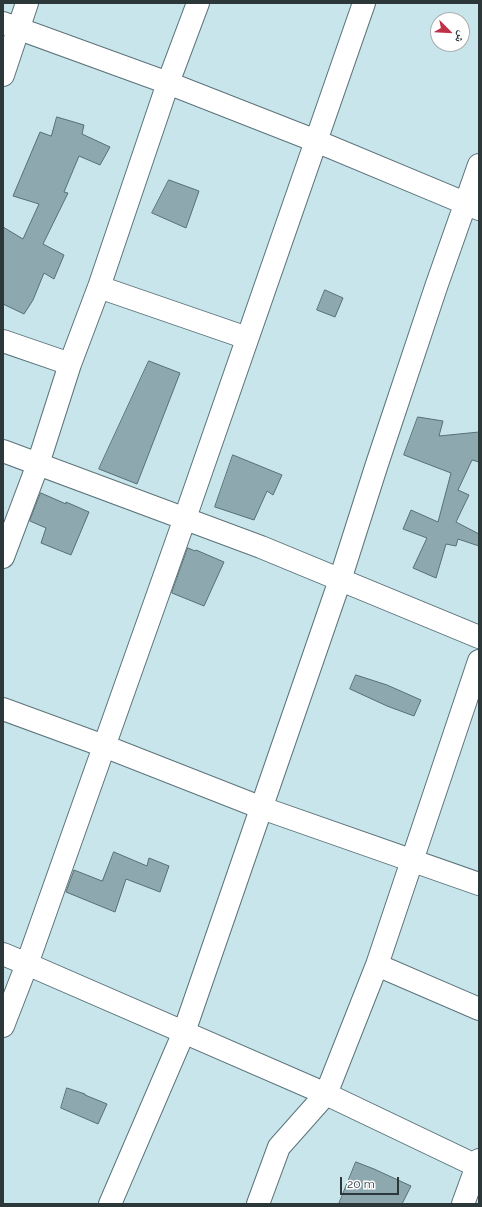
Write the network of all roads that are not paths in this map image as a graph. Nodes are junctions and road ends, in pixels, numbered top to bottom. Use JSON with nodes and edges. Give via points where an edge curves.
{"nodes":[{"id":1,"x":27,"y":3,"type":"edge"},
{"id":2,"x":198,"y":3,"type":"edge"},
{"id":3,"x":364,"y":3,"type":"edge"},
{"id":4,"x":11,"y":26,"type":"edge"},
{"id":5,"x":3,"y":75,"type":"edge"},
{"id":6,"x":168,"y":83,"type":"junction"},
{"id":7,"x":316,"y":141,"type":"junction"},
{"id":8,"x":479,"y":165,"type":"edge"},
{"id":9,"x":472,"y":206,"type":"edge"},
{"id":10,"x":99,"y":287,"type":"junction"},
{"id":11,"x":247,"y":338,"type":"junction"},
{"id":12,"x":3,"y":341,"type":"edge"},
{"id":13,"x":70,"y":364,"type":"junction"},
{"id":14,"x":3,"y":451,"type":"edge"},
{"id":15,"x":38,"y":464,"type":"junction"},
{"id":16,"x":185,"y":518,"type":"junction"},
{"id":17,"x":3,"y":557,"type":"edge"},
{"id":18,"x":340,"y":580,"type":"junction"},
{"id":19,"x":479,"y":637,"type":"edge"},
{"id":20,"x":479,"y":661,"type":"edge"},
{"id":21,"x":3,"y":709,"type":"edge"},
{"id":22,"x":104,"y":746,"type":"junction"},
{"id":23,"x":262,"y":808,"type":"junction"},
{"id":24,"x":413,"y":860,"type":"junction"},
{"id":25,"x":479,"y":884,"type":"edge"},
{"id":26,"x":3,"y":954,"type":"edge"},
{"id":27,"x":27,"y":964,"type":"junction"},
{"id":28,"x":377,"y":965,"type":"junction"},
{"id":29,"x":479,"y":1009,"type":"edge"},
{"id":30,"x":3,"y":1026,"type":"edge"},
{"id":31,"x":184,"y":1032,"type":"junction"},
{"id":32,"x":326,"y":1094,"type":"junction"},
{"id":33,"x":478,"y":1164,"type":"edge"},
{"id":34,"x":110,"y":1204,"type":"edge"},
{"id":35,"x":258,"y":1204,"type":"edge"},
{"id":36,"x":463,"y":1204,"type":"edge"}],
"edges":[{"from":1,"to":4,"type":"street"},
{"from":2,"to":6,"type":"street"},
{"from":3,"to":7,"type":"street"},
{"from":4,"to":5,"type":"street"},
{"from":4,"to":6,"type":"street"},
{"from":6,"to":7,"type":"street"},
{"from":6,"to":10,"type":"street"},
{"from":7,"to":9,"type":"street"},
{"from":7,"to":11,"type":"street"},
{"from":8,"to":9,"type":"street"},
{"from":9,"to":18,"type":"street","via":[[436,287]]},
{"from":10,"to":11,"type":"street"},
{"from":10,"to":13,"type":"street"},
{"from":11,"to":16,"type":"street"},
{"from":12,"to":13,"type":"street"},
{"from":13,"to":15,"type":"street"},
{"from":14,"to":15,"type":"street"},
{"from":15,"to":16,"type":"street"},
{"from":15,"to":17,"type":"street"},
{"from":16,"to":18,"type":"street"},
{"from":16,"to":22,"type":"street"},
{"from":18,"to":19,"type":"street"},
{"from":18,"to":23,"type":"street"},
{"from":20,"to":24,"type":"street"},
{"from":21,"to":22,"type":"street"},
{"from":22,"to":23,"type":"street"},
{"from":22,"to":27,"type":"street"},
{"from":23,"to":24,"type":"street"},
{"from":23,"to":31,"type":"street"},
{"from":24,"to":25,"type":"street"},
{"from":24,"to":28,"type":"street"},
{"from":26,"to":27,"type":"street"},
{"from":27,"to":30,"type":"street"},
{"from":27,"to":31,"type":"street"},
{"from":28,"to":29,"type":"street"},
{"from":28,"to":32,"type":"street"},
{"from":31,"to":32,"type":"street"},
{"from":31,"to":34,"type":"street"},
{"from":32,"to":33,"type":"street"},
{"from":32,"to":35,"type":"street","via":[[279,1146]]},
{"from":33,"to":36,"type":"street"}]}
